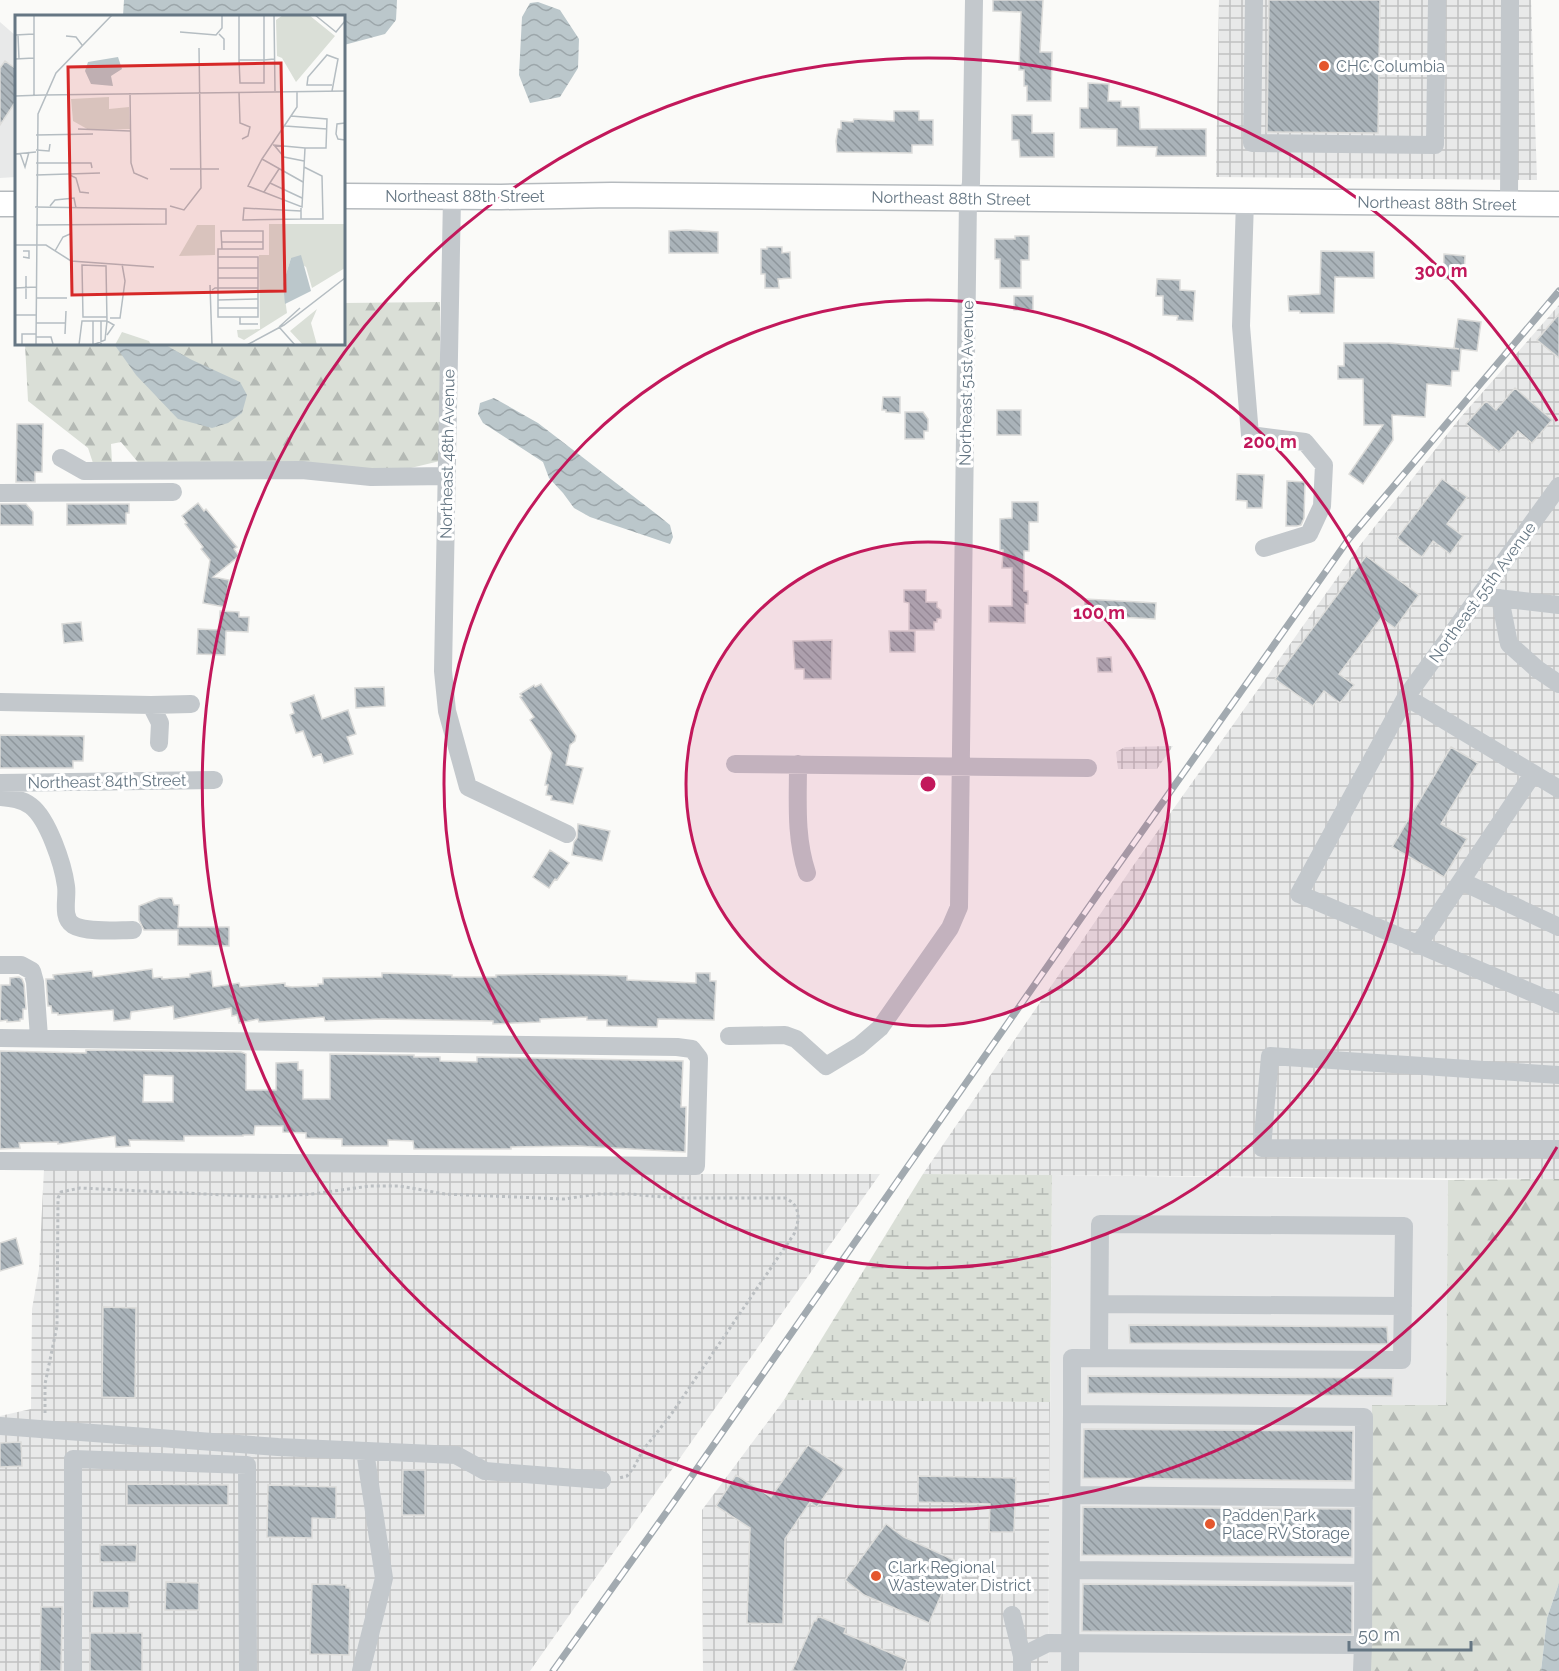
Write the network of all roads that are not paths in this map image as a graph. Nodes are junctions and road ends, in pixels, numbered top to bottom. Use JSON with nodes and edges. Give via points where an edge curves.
{"nodes":[{"id":1,"x":974,"y":0,"type":"edge"},
{"id":2,"x":1254,"y":0,"type":"edge"},
{"id":3,"x":1437,"y":0,"type":"edge"},
{"id":4,"x":1510,"y":0,"type":"edge"},
{"id":5,"x":345,"y":196,"type":"edge"},
{"id":6,"x":452,"y":197,"type":"junction"},
{"id":7,"x":968,"y":198,"type":"junction"},
{"id":8,"x":1245,"y":201,"type":"junction"},
{"id":9,"x":1509,"y":204,"type":"junction"},
{"id":10,"x":1559,"y":204,"type":"edge"},
{"id":11,"x":61,"y":458,"type":"dead end"},
{"id":12,"x":447,"y":476,"type":"junction"},
{"id":13,"x":1559,"y":486,"type":"edge"},
{"id":14,"x":173,"y":492,"type":"dead end"},
{"id":15,"x":0,"y":493,"type":"edge"},
{"id":16,"x":1264,"y":548,"type":"dead end"},
{"id":17,"x":1479,"y":596,"type":"junction"},
{"id":18,"x":1500,"y":598,"type":"junction"},
{"id":19,"x":1559,"y":605,"type":"edge"},
{"id":20,"x":1559,"y":684,"type":"edge"},
{"id":21,"x":1406,"y":697,"type":"junction"},
{"id":22,"x":0,"y":702,"type":"edge"},
{"id":23,"x":191,"y":704,"type":"dead end"},
{"id":24,"x":151,"y":705,"type":"junction"},
{"id":25,"x":159,"y":743,"type":"dead end"},
{"id":26,"x":735,"y":764,"type":"dead end"},
{"id":27,"x":798,"y":764,"type":"junction"},
{"id":28,"x":962,"y":766,"type":"junction"},
{"id":29,"x":1088,"y":768,"type":"dead end"},
{"id":30,"x":1533,"y":774,"type":"junction"},
{"id":31,"x":214,"y":780,"type":"dead end"},
{"id":32,"x":0,"y":783,"type":"edge"},
{"id":33,"x":1559,"y":789,"type":"edge"},
{"id":34,"x":0,"y":797,"type":"edge"},
{"id":35,"x":567,"y":834,"type":"dead end"},
{"id":36,"x":807,"y":873,"type":"dead end"},
{"id":37,"x":1461,"y":881,"type":"junction"},
{"id":38,"x":1559,"y":927,"type":"edge"},
{"id":39,"x":133,"y":930,"type":"dead end"},
{"id":40,"x":1418,"y":945,"type":"junction"},
{"id":41,"x":0,"y":965,"type":"edge"},
{"id":42,"x":1559,"y":1005,"type":"edge"},
{"id":43,"x":729,"y":1036,"type":"dead end"},
{"id":44,"x":39,"y":1037,"type":"junction"},
{"id":45,"x":0,"y":1038,"type":"edge"},
{"id":46,"x":1559,"y":1075,"type":"edge"},
{"id":47,"x":1559,"y":1149,"type":"edge"},
{"id":48,"x":0,"y":1161,"type":"edge"},
{"id":49,"x":1100,"y":1304,"type":"junction"},
{"id":50,"x":1403,"y":1306,"type":"junction"},
{"id":51,"x":1099,"y":1358,"type":"junction"},
{"id":52,"x":1072,"y":1414,"type":"junction"},
{"id":53,"x":0,"y":1426,"type":"edge"},
{"id":54,"x":246,"y":1445,"type":"junction"},
{"id":55,"x":365,"y":1451,"type":"junction"},
{"id":56,"x":247,"y":1465,"type":"junction"},
{"id":57,"x":602,"y":1480,"type":"road end"},
{"id":58,"x":1071,"y":1495,"type":"junction"},
{"id":59,"x":1364,"y":1498,"type":"junction"},
{"id":60,"x":1071,"y":1570,"type":"junction"},
{"id":61,"x":1363,"y":1573,"type":"junction"},
{"id":62,"x":1012,"y":1616,"type":"dead end"},
{"id":63,"x":1070,"y":1643,"type":"junction"},
{"id":64,"x":1363,"y":1645,"type":"junction"},
{"id":65,"x":1022,"y":1663,"type":"edge"},
{"id":66,"x":73,"y":1671,"type":"edge"},
{"id":67,"x":248,"y":1671,"type":"edge"},
{"id":68,"x":361,"y":1671,"type":"edge"},
{"id":69,"x":1070,"y":1671,"type":"edge"},
{"id":70,"x":1362,"y":1671,"type":"edge"}],
"edges":[{"from":1,"to":7,"type":"street","name":"Northeast 51st Avenue"},
{"from":2,"to":3,"type":"street","via":[[1252,143],[1435,145]]},
{"from":4,"to":9,"type":"street"},
{"from":5,"to":6,"type":"main road","name":"Northeast 88th Street"},
{"from":6,"to":7,"type":"main road","name":"Northeast 88th Street"},
{"from":6,"to":12,"type":"street","name":"Northeast 48th Avenue"},
{"from":7,"to":8,"type":"main road","name":"Northeast 88th Street"},
{"from":7,"to":28,"type":"street","name":"Northeast 51st Avenue"},
{"from":8,"to":9,"type":"main road","name":"Northeast 88th Street"},
{"from":8,"to":16,"type":"street","via":[[1241,326],[1250,435],[1305,442],[1324,465],[1322,506],[1309,534]]},
{"from":9,"to":10,"type":"main road","name":"Northeast 88th Street"},
{"from":11,"to":12,"type":"street","via":[[84,471],[302,470],[371,477]]},
{"from":12,"to":35,"type":"street","name":"Northeast 48th Avenue","via":[[443,671],[447,711],[468,787]]},
{"from":13,"to":17,"type":"street","name":"Northeast 55th Avenue"},
{"from":14,"to":15,"type":"street"},
{"from":17,"to":18,"type":"street"},
{"from":17,"to":21,"type":"street","name":"Northeast 55th Avenue"},
{"from":18,"to":19,"type":"street"},
{"from":18,"to":20,"type":"street","via":[[1509,644]]},
{"from":21,"to":30,"type":"street"},
{"from":21,"to":40,"type":"street","name":"Northeast 55th Avenue","via":[[1299,894]]},
{"from":22,"to":24,"type":"street"},
{"from":23,"to":24,"type":"street"},
{"from":24,"to":25,"type":"street","via":[[160,723]]},
{"from":26,"to":27,"type":"street"},
{"from":27,"to":28,"type":"street"},
{"from":27,"to":36,"type":"street","via":[[798,836]]},
{"from":28,"to":29,"type":"street"},
{"from":28,"to":43,"type":"street","name":"Northeast 51st Avenue","via":[[960,898],[956,919],[880,1028],[826,1066],[796,1039],[785,1035]]},
{"from":30,"to":33,"type":"street"},
{"from":30,"to":37,"type":"street"},
{"from":31,"to":32,"type":"street","name":"Northeast 84th Street"},
{"from":34,"to":39,"type":"street","via":[[31,806],[48,830],[64,874],[70,923],[87,929]]},
{"from":37,"to":38,"type":"street"},
{"from":37,"to":40,"type":"street"},
{"from":40,"to":42,"type":"street"},
{"from":41,"to":44,"type":"street","via":[[21,964],[32,971]]},
{"from":44,"to":45,"type":"street"},
{"from":44,"to":48,"type":"street","via":[[692,1049],[699,1058],[696,1166]]},
{"from":46,"to":47,"type":"street","via":[[1270,1056],[1262,1148]]},
{"from":49,"to":50,"type":"street"},
{"from":49,"to":50,"type":"street","via":[[1100,1224],[1404,1227]]},
{"from":49,"to":51,"type":"street"},
{"from":50,"to":51,"type":"street","via":[[1402,1360]]},
{"from":51,"to":52,"type":"street","via":[[1072,1358]]},
{"from":52,"to":58,"type":"street"},
{"from":52,"to":59,"type":"street","via":[[1364,1417]]},
{"from":53,"to":54,"type":"street"},
{"from":54,"to":55,"type":"street"},
{"from":54,"to":56,"type":"street"},
{"from":55,"to":57,"type":"street","via":[[456,1455],[485,1471]]},
{"from":55,"to":68,"type":"street","via":[[384,1578]]},
{"from":56,"to":66,"type":"street","via":[[73,1459]]},
{"from":56,"to":67,"type":"street"},
{"from":58,"to":59,"type":"street"},
{"from":58,"to":60,"type":"street"},
{"from":59,"to":61,"type":"street"},
{"from":60,"to":61,"type":"street"},
{"from":60,"to":63,"type":"street"},
{"from":61,"to":64,"type":"street"},
{"from":62,"to":65,"type":"street"},
{"from":63,"to":64,"type":"street"},
{"from":63,"to":65,"type":"street","via":[[1048,1643]]},
{"from":63,"to":69,"type":"street"},
{"from":64,"to":70,"type":"street"}]}
